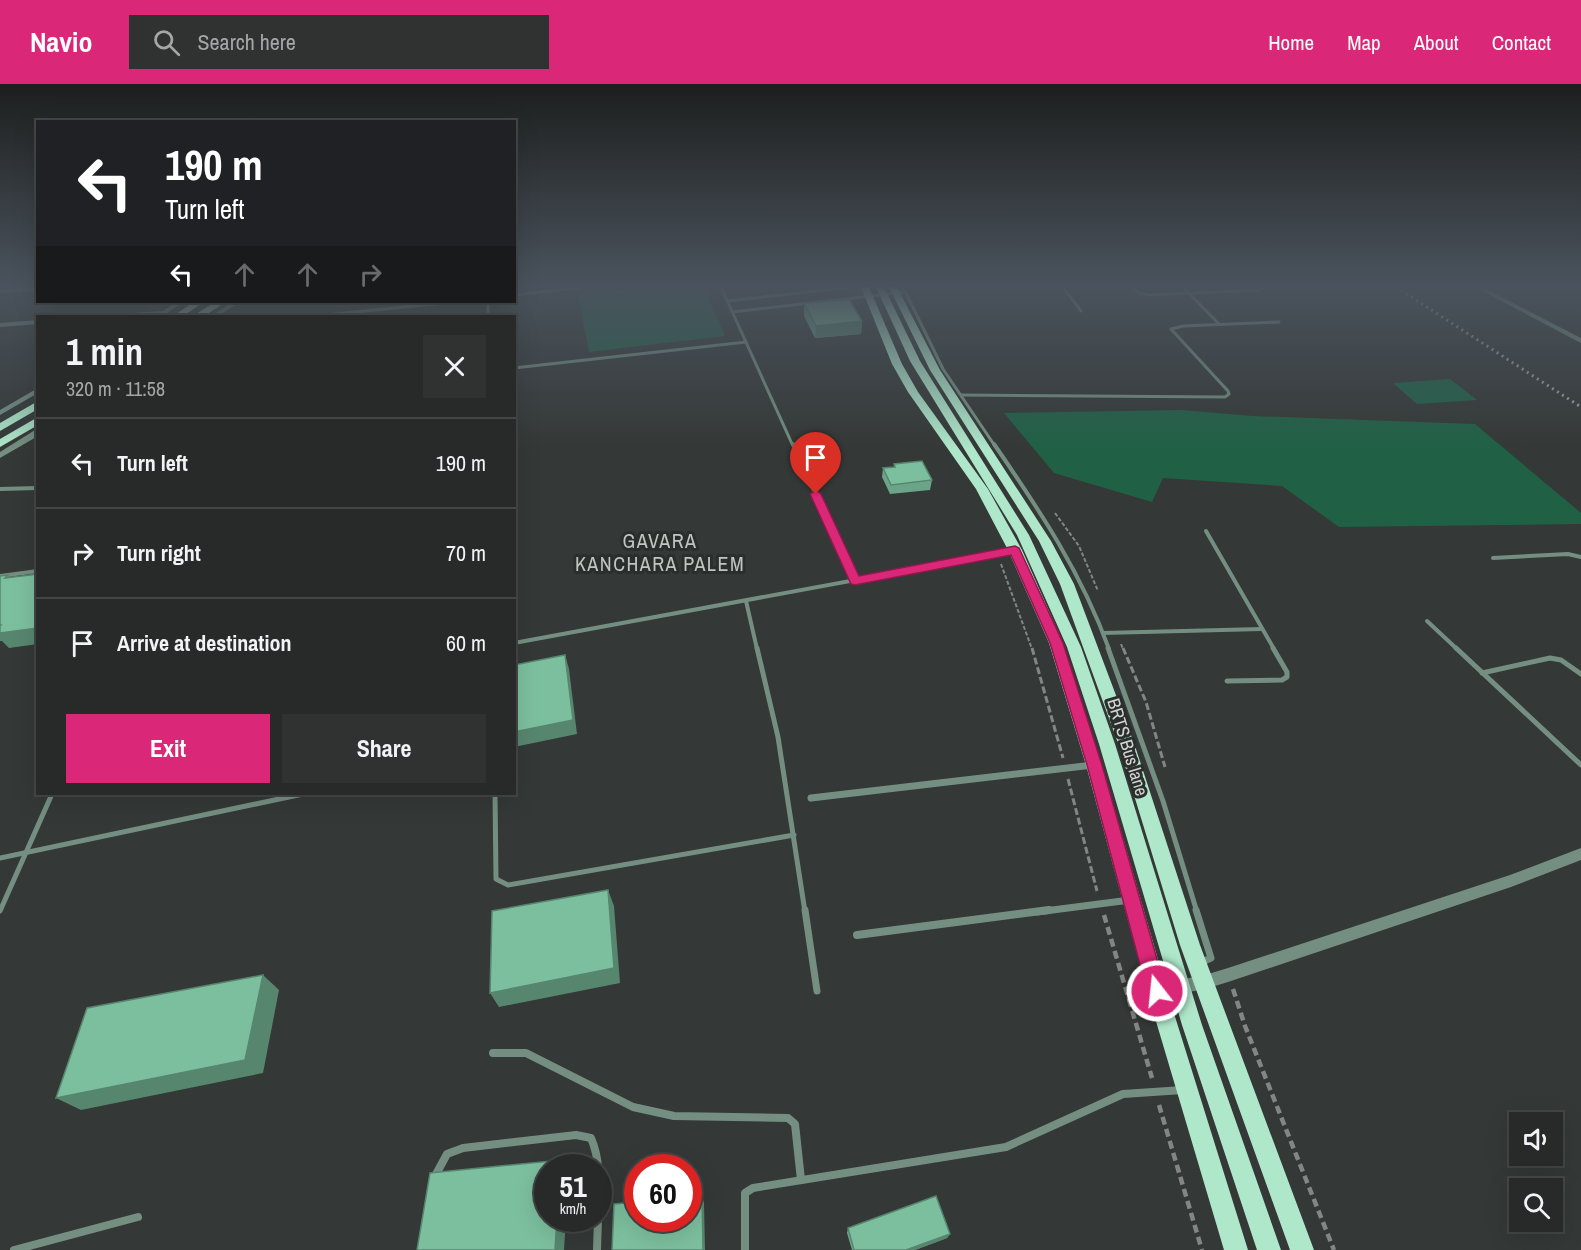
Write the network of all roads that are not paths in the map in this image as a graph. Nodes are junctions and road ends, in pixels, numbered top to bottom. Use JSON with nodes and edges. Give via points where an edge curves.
{"nodes":[{"id":1,"x":894,"y":341,"type":"edge"},
{"id":2,"x":907,"y":341,"type":"edge"},
{"id":3,"x":918,"y":341,"type":"edge"},
{"id":4,"x":1182,"y":341,"type":"edge"},
{"id":5,"x":746,"y":342,"type":"joint"},
{"id":6,"x":516,"y":368,"type":"edge"},
{"id":7,"x":36,"y":391,"type":"edge"},
{"id":8,"x":957,"y":396,"type":"junction"},
{"id":9,"x":36,"y":406,"type":"edge"},
{"id":10,"x":0,"y":413,"type":"edge"},
{"id":11,"x":36,"y":421,"type":"edge"},
{"id":12,"x":0,"y":428,"type":"edge"},
{"id":13,"x":36,"y":433,"type":"edge"},
{"id":14,"x":0,"y":444,"type":"edge"},
{"id":15,"x":0,"y":456,"type":"edge"},
{"id":16,"x":36,"y":488,"type":"edge"},
{"id":17,"x":0,"y":489,"type":"edge"},
{"id":18,"x":1206,"y":531,"type":"dead end"},
{"id":19,"x":1015,"y":550,"type":"junction"},
{"id":20,"x":1581,"y":557,"type":"edge"},
{"id":21,"x":1493,"y":558,"type":"dead end"},
{"id":22,"x":36,"y":571,"type":"edge"},
{"id":23,"x":0,"y":576,"type":"edge"},
{"id":24,"x":855,"y":581,"type":"junction"},
{"id":25,"x":746,"y":601,"type":"junction"},
{"id":26,"x":1427,"y":621,"type":"dead end"},
{"id":27,"x":1262,"y":629,"type":"junction"},
{"id":28,"x":1103,"y":633,"type":"junction"},
{"id":29,"x":516,"y":643,"type":"edge"},
{"id":30,"x":1482,"y":673,"type":"junction"},
{"id":31,"x":1581,"y":674,"type":"edge"},
{"id":32,"x":1227,"y":681,"type":"dead end"},
{"id":33,"x":1094,"y":765,"type":"junction"},
{"id":34,"x":1581,"y":765,"type":"edge"},
{"id":35,"x":52,"y":795,"type":"edge"},
{"id":36,"x":298,"y":795,"type":"edge"},
{"id":37,"x":495,"y":795,"type":"edge"},
{"id":38,"x":811,"y":798,"type":"dead end"},
{"id":39,"x":794,"y":835,"type":"junction"},
{"id":40,"x":27,"y":851,"type":"junction"},
{"id":41,"x":1581,"y":854,"type":"edge"},
{"id":42,"x":0,"y":858,"type":"edge"},
{"id":43,"x":1130,"y":900,"type":"junction"},
{"id":44,"x":0,"y":911,"type":"edge"},
{"id":45,"x":857,"y":935,"type":"dead end"},
{"id":46,"x":1197,"y":964,"type":"junction"},
{"id":47,"x":1204,"y":982,"type":"junction"},
{"id":48,"x":1181,"y":986,"type":"junction"},
{"id":49,"x":817,"y":991,"type":"dead end"},
{"id":50,"x":1157,"y":991,"type":"junction"},
{"id":51,"x":493,"y":1053,"type":"dead end"},
{"id":52,"x":1186,"y":1090,"type":"junction"},
{"id":53,"x":597,"y":1154,"type":"edge"},
{"id":54,"x":801,"y":1180,"type":"junction"},
{"id":55,"x":431,"y":1191,"type":"edge"},
{"id":56,"x":138,"y":1217,"type":"dead end"},
{"id":57,"x":598,"y":1232,"type":"edge"},
{"id":58,"x":14,"y":1250,"type":"edge"},
{"id":59,"x":597,"y":1250,"type":"edge"},
{"id":60,"x":745,"y":1250,"type":"edge"},
{"id":61,"x":1236,"y":1250,"type":"edge"},
{"id":62,"x":1269,"y":1250,"type":"edge"},
{"id":63,"x":1302,"y":1250,"type":"edge"}],
"edges":[{"from":1,"to":19,"type":"main road","via":[[897,364],[913,392],[982,489]]},
{"from":2,"to":48,"type":"main road","name":"BRTS Bus lane","via":[[915,361],[1023,535],[1071,638]]},
{"from":3,"to":8,"type":"main road"},
{"from":4,"to":8,"type":"lane","via":[[1229,394]]},
{"from":5,"to":6,"type":"lane"},
{"from":5,"to":24,"type":"lane"},
{"from":7,"to":10,"type":"street"},
{"from":8,"to":28,"type":"lane","via":[[1041,513],[1075,569]]},
{"from":8,"to":46,"type":"main road","via":[[1067,584],[1126,743]]},
{"from":9,"to":12,"type":"main road"},
{"from":11,"to":14,"type":"main road"},
{"from":13,"to":15,"type":"street"},
{"from":16,"to":17,"type":"lane"},
{"from":18,"to":27,"type":"lane"},
{"from":19,"to":24,"type":"lane"},
{"from":19,"to":33,"type":"main road","via":[[1056,643]]},
{"from":20,"to":21,"type":"lane","via":[[1568,554]]},
{"from":22,"to":23,"type":"lane"},
{"from":24,"to":25,"type":"lane"},
{"from":25,"to":29,"type":"lane"},
{"from":25,"to":39,"type":"lane","via":[[778,737]]},
{"from":26,"to":30,"type":"lane"},
{"from":27,"to":28,"type":"lane"},
{"from":27,"to":32,"type":"lane","via":[[1287,677]]},
{"from":28,"to":46,"type":"lane","via":[[1163,801],[1211,958]]},
{"from":30,"to":31,"type":"lane","via":[[1550,658]]},
{"from":30,"to":34,"type":"lane"},
{"from":33,"to":38,"type":"street"},
{"from":33,"to":43,"type":"main road"},
{"from":35,"to":40,"type":"lane"},
{"from":36,"to":40,"type":"lane"},
{"from":37,"to":39,"type":"lane","via":[[496,879],[508,885]]},
{"from":39,"to":49,"type":"lane"},
{"from":40,"to":42,"type":"lane"},
{"from":40,"to":44,"type":"lane"},
{"from":41,"to":47,"type":"street"},
{"from":43,"to":45,"type":"street"},
{"from":43,"to":50,"type":"main road"},
{"from":46,"to":47,"type":"main road"},
{"from":47,"to":48,"type":"street"},
{"from":47,"to":63,"type":"main road"},
{"from":48,"to":50,"type":"street"},
{"from":48,"to":62,"type":"main road","name":"BRTS Bus lane"},
{"from":50,"to":52,"type":"main road"},
{"from":51,"to":54,"type":"street","via":[[526,1053],[633,1107],[712,1119],[788,1118],[795,1124]]},
{"from":52,"to":54,"type":"street","via":[[1123,1094],[1005,1147]]},
{"from":52,"to":61,"type":"main road"},
{"from":53,"to":55,"type":"street","via":[[591,1138],[576,1135],[463,1148],[447,1154]]},
{"from":54,"to":60,"type":"street","via":[[753,1188],[745,1193]]},
{"from":56,"to":58,"type":"street"},
{"from":57,"to":59,"type":"street"}]}
